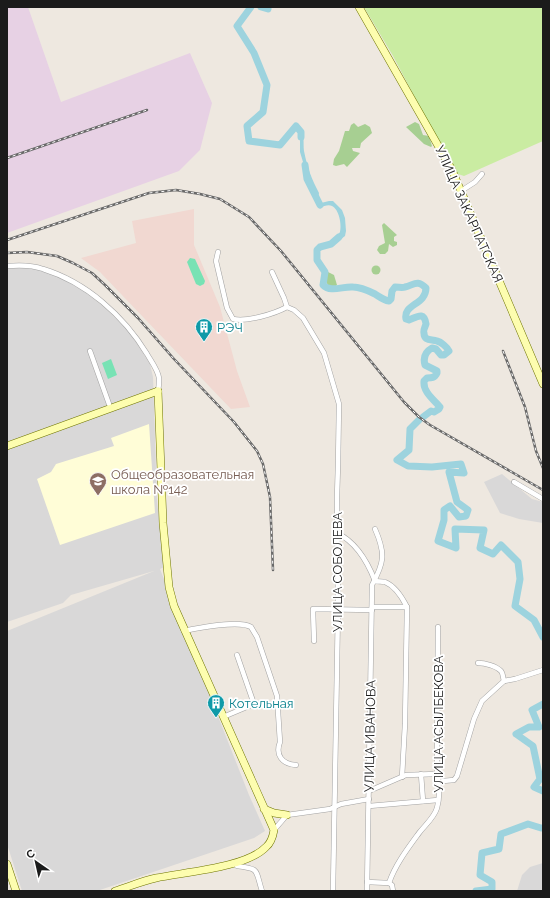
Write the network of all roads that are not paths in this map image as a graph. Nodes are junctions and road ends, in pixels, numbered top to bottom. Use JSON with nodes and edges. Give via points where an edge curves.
{"nodes":[{"id":1,"x":359,"y":7,"type":"edge"},
{"id":2,"x":482,"y":174,"type":"dead end"},
{"id":3,"x":461,"y":190,"type":"junction"},
{"id":4,"x":218,"y":252,"type":"dead end"},
{"id":5,"x":7,"y":266,"type":"edge"},
{"id":6,"x":272,"y":272,"type":"dead end"},
{"id":7,"x":287,"y":307,"type":"junction"},
{"id":8,"x":90,"y":351,"type":"dead end"},
{"id":9,"x":543,"y":384,"type":"edge"},
{"id":10,"x":158,"y":391,"type":"junction"},
{"id":11,"x":109,"y":404,"type":"junction"},
{"id":12,"x":7,"y":440,"type":"edge"},
{"id":13,"x":7,"y":446,"type":"edge"},
{"id":14,"x":514,"y":482,"type":"dead end"},
{"id":15,"x":543,"y":499,"type":"edge"},
{"id":16,"x":375,"y":529,"type":"dead end"},
{"id":17,"x":337,"y":533,"type":"junction"},
{"id":18,"x":375,"y":581,"type":"junction"},
{"id":19,"x":407,"y":607,"type":"junction"},
{"id":20,"x":338,"y":609,"type":"junction"},
{"id":21,"x":372,"y":609,"type":"junction"},
{"id":22,"x":438,"y":627,"type":"dead end"},
{"id":23,"x":184,"y":631,"type":"junction"},
{"id":24,"x":314,"y":641,"type":"dead end"},
{"id":25,"x":237,"y":655,"type":"dead end"},
{"id":26,"x":478,"y":662,"type":"dead end"},
{"id":27,"x":543,"y":670,"type":"edge"},
{"id":28,"x":504,"y":681,"type":"junction"},
{"id":29,"x":223,"y":718,"type":"junction"},
{"id":30,"x":296,"y":765,"type":"dead end"},
{"id":31,"x":421,"y":774,"type":"junction"},
{"id":32,"x":437,"y":774,"type":"junction"},
{"id":33,"x":402,"y":776,"type":"junction"},
{"id":34,"x":438,"y":784,"type":"junction"},
{"id":35,"x":370,"y":791,"type":"junction"},
{"id":36,"x":369,"y":799,"type":"junction"},
{"id":37,"x":438,"y":800,"type":"junction"},
{"id":38,"x":423,"y":801,"type":"junction"},
{"id":39,"x":369,"y":806,"type":"junction"},
{"id":40,"x":335,"y":807,"type":"junction"},
{"id":41,"x":264,"y":809,"type":"junction"},
{"id":42,"x":287,"y":815,"type":"junction"},
{"id":43,"x":274,"y":830,"type":"junction"},
{"id":44,"x":235,"y":863,"type":"junction"},
{"id":45,"x":7,"y":864,"type":"edge"},
{"id":46,"x":367,"y":882,"type":"junction"},
{"id":47,"x":389,"y":883,"type":"junction"},
{"id":48,"x":16,"y":891,"type":"edge"},
{"id":49,"x":115,"y":891,"type":"edge"},
{"id":50,"x":262,"y":891,"type":"edge"},
{"id":51,"x":333,"y":891,"type":"edge"},
{"id":52,"x":367,"y":891,"type":"edge"},
{"id":53,"x":393,"y":891,"type":"edge"}],
"edges":[{"from":1,"to":3,"type":"street","name":"УЛИЦА ЗАКАРПАТСКАЯ","via":[[430,130]]},
{"from":2,"to":3,"type":"street","via":[[475,182]]},
{"from":3,"to":9,"type":"street","name":"УЛИЦА ЗАКАРПАТСКАЯ"},
{"from":4,"to":7,"type":"street","via":[[216,261],[227,308],[233,319],[246,320]]},
{"from":5,"to":10,"type":"street","via":[[43,268],[75,282],[95,296],[124,322],[141,345],[156,368],[159,378]]},
{"from":6,"to":7,"type":"street"},
{"from":7,"to":17,"type":"street","name":"УЛИЦА СОБОЛЕВА","via":[[303,318],[324,352],[339,404]]},
{"from":8,"to":11,"type":"street"},
{"from":10,"to":11,"type":"street","via":[[149,390]]},
{"from":10,"to":13,"type":"street"},
{"from":10,"to":23,"type":"street","via":[[163,516],[169,587]]},
{"from":11,"to":12,"type":"street"},
{"from":14,"to":15,"type":"street"},
{"from":16,"to":18,"type":"street","name":"УЛИЦА ИВАНОВА","via":[[382,547],[383,565]]},
{"from":17,"to":18,"type":"street","via":[[351,543],[371,570]]},
{"from":17,"to":20,"type":"street","name":"УЛИЦА СОБОЛЕВА"},
{"from":18,"to":19,"type":"street","via":[[392,586]]},
{"from":18,"to":21,"type":"street","name":"УЛИЦА ИВАНОВА","via":[[372,585]]},
{"from":19,"to":21,"type":"street"},
{"from":19,"to":33,"type":"street"},
{"from":20,"to":21,"type":"street"},
{"from":20,"to":24,"type":"street","via":[[313,609]]},
{"from":20,"to":40,"type":"street","name":"УЛИЦА СОБОЛЕВА"},
{"from":21,"to":35,"type":"street","name":"УЛИЦА ИВАНОВА"},
{"from":22,"to":32,"type":"street","name":"УЛИЦА АСЫЛБЕКОВА"},
{"from":23,"to":29,"type":"street"},
{"from":23,"to":30,"type":"street","via":[[243,624],[251,627],[257,637],[277,696],[280,742],[278,753],[281,758]]},
{"from":25,"to":29,"type":"street","via":[[254,704]]},
{"from":26,"to":28,"type":"street","via":[[500,670]]},
{"from":27,"to":28,"type":"street"},
{"from":28,"to":34,"type":"street","via":[[482,701],[457,776],[454,780]]},
{"from":29,"to":41,"type":"street"},
{"from":31,"to":32,"type":"street"},
{"from":31,"to":33,"type":"street"},
{"from":31,"to":38,"type":"street"},
{"from":32,"to":34,"type":"street","name":"УЛИЦА АСЫЛБЕКОВА"},
{"from":33,"to":35,"type":"street"},
{"from":34,"to":37,"type":"street","name":"УЛИЦА АСЫЛБЕКОВА"},
{"from":35,"to":36,"type":"street","name":"УЛИЦА ИВАНОВА"},
{"from":36,"to":39,"type":"street","name":"УЛИЦА ИВАНОВА"},
{"from":36,"to":40,"type":"street"},
{"from":37,"to":38,"type":"street","name":"УЛИЦА АСЫЛБЕКОВА"},
{"from":37,"to":47,"type":"street","via":[[433,817],[413,841]]},
{"from":38,"to":39,"type":"street","name":"УЛИЦА АСЫЛБЕКОВА"},
{"from":39,"to":46,"type":"street","name":"УЛИЦА ИВАНОВА"},
{"from":40,"to":42,"type":"street"},
{"from":40,"to":51,"type":"street","name":"УЛИЦА СОБОЛЕВА"},
{"from":41,"to":42,"type":"street"},
{"from":41,"to":43,"type":"street"},
{"from":42,"to":43,"type":"street"},
{"from":43,"to":44,"type":"street","via":[[267,847]]},
{"from":44,"to":49,"type":"street","via":[[155,878]]},
{"from":44,"to":50,"type":"street","via":[[237,866],[253,868],[256,871]]},
{"from":45,"to":48,"type":"street"},
{"from":46,"to":47,"type":"street"},
{"from":46,"to":52,"type":"street","name":"УЛИЦА ИВАНОВА"},
{"from":47,"to":53,"type":"street"}]}
